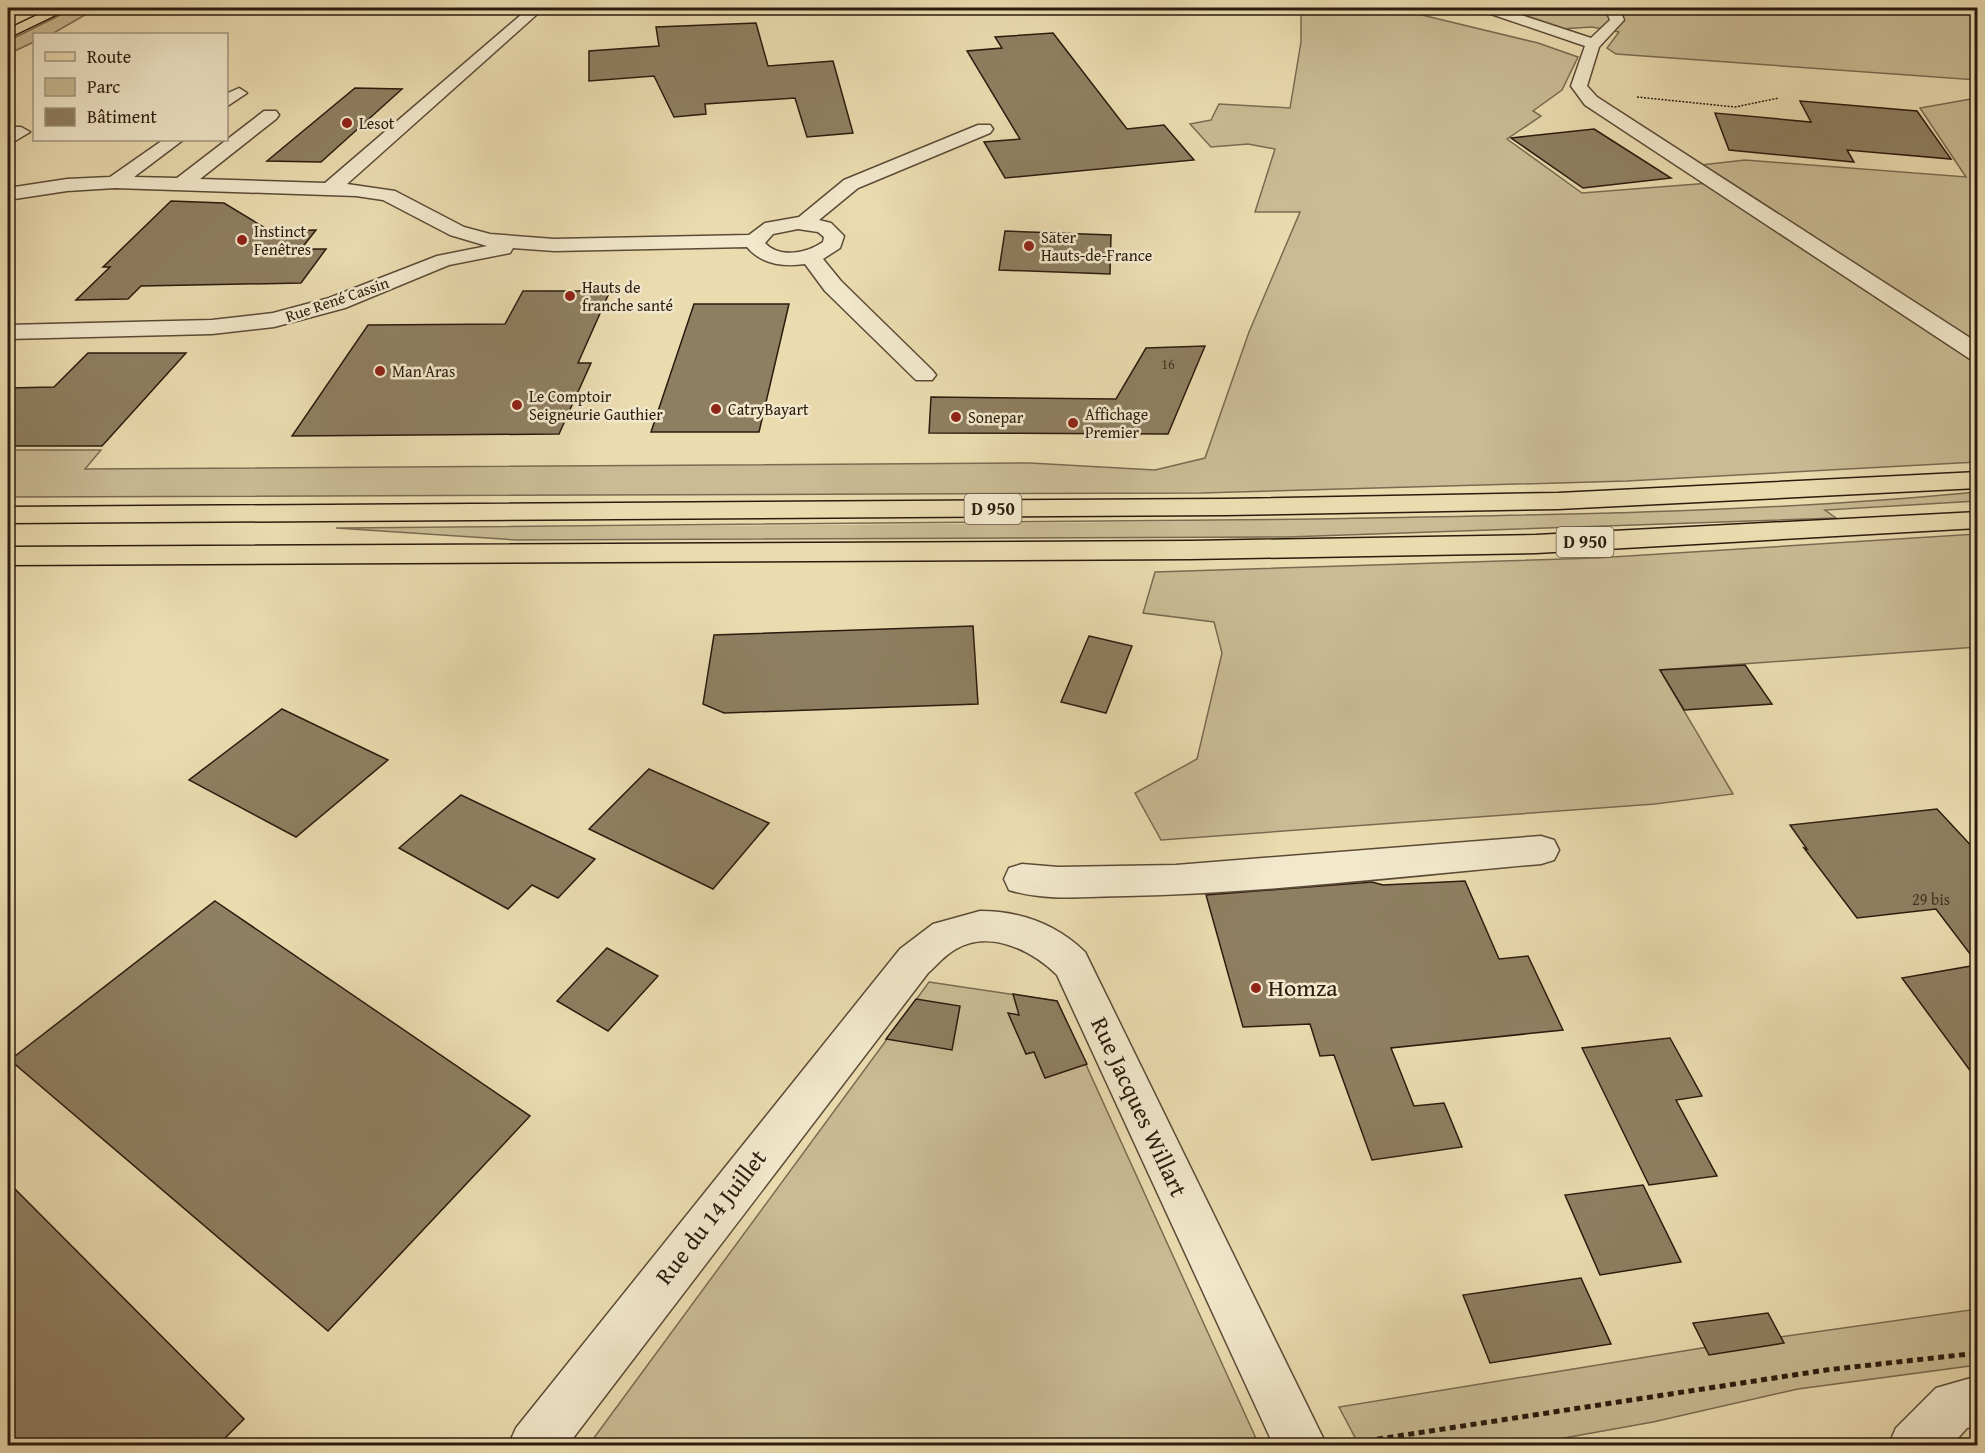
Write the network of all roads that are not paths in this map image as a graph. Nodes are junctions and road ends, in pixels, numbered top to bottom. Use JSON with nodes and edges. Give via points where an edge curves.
{"nodes":[{"id":1,"x":63,"y":8,"type":"edge"},
{"id":2,"x":537,"y":8,"type":"edge"},
{"id":3,"x":1487,"y":8,"type":"edge"},
{"id":4,"x":1612,"y":8,"type":"edge"},
{"id":5,"x":8,"y":34,"type":"edge"},
{"id":6,"x":1594,"y":44,"type":"junction"},
{"id":7,"x":270,"y":115,"type":"dead end"},
{"id":8,"x":984,"y":129,"type":"dead end"},
{"id":9,"x":8,"y":132,"type":"edge"},
{"id":10,"x":8,"y":140,"type":"edge"},
{"id":11,"x":173,"y":141,"type":"edge"},
{"id":12,"x":115,"y":183,"type":"junction"},
{"id":13,"x":182,"y":184,"type":"junction"},
{"id":14,"x":330,"y":189,"type":"junction"},
{"id":15,"x":8,"y":194,"type":"edge"},
{"id":16,"x":804,"y":223,"type":"junction"},
{"id":17,"x":457,"y":231,"type":"junction"},
{"id":18,"x":755,"y":241,"type":"junction"},
{"id":19,"x":554,"y":245,"type":"junction"},
{"id":20,"x":810,"y":256,"type":"junction"},
{"id":21,"x":444,"y":260,"type":"junction"},
{"id":22,"x":8,"y":332,"type":"edge"},
{"id":23,"x":1977,"y":354,"type":"edge"},
{"id":24,"x":924,"y":375,"type":"dead end"},
{"id":25,"x":1977,"y":480,"type":"edge"},
{"id":26,"x":8,"y":515,"type":"edge"},
{"id":27,"x":1977,"y":520,"type":"edge"},
{"id":28,"x":507,"y":554,"type":"junction"},
{"id":29,"x":8,"y":556,"type":"edge"},
{"id":30,"x":8,"y":573,"type":"edge"},
{"id":31,"x":1541,"y":850,"type":"dead end"},
{"id":32,"x":1022,"y":879,"type":"dead end"},
{"id":33,"x":890,"y":990,"type":"joint"},
{"id":34,"x":1977,"y":1401,"type":"edge"},
{"id":35,"x":534,"y":1446,"type":"edge"},
{"id":36,"x":1301,"y":1446,"type":"edge"},
{"id":37,"x":1914,"y":1446,"type":"edge"}],
"edges":[{"from":1,"to":5,"type":"main road"},
{"from":2,"to":14,"type":"street"},
{"from":3,"to":6,"type":"street"},
{"from":4,"to":6,"type":"street","via":[[1617,20]]},
{"from":6,"to":23,"type":"street","via":[[1581,71],[1579,86],[1620,122]]},
{"from":7,"to":13,"type":"street"},
{"from":8,"to":16,"type":"street","via":[[851,184]]},
{"from":9,"to":10,"type":"street","via":[[21,132]]},
{"from":11,"to":12,"type":"street"},
{"from":12,"to":13,"type":"street"},
{"from":12,"to":15,"type":"street"},
{"from":13,"to":14,"type":"street"},
{"from":14,"to":17,"type":"street","via":[[388,195]]},
{"from":16,"to":18,"type":"street","via":[[768,228]]},
{"from":16,"to":20,"type":"street","via":[[824,227],[834,236],[831,247]]},
{"from":17,"to":19,"type":"street","via":[[489,240]]},
{"from":17,"to":21,"type":"street","via":[[460,246]]},
{"from":18,"to":19,"type":"street"},
{"from":18,"to":20,"type":"street","via":[[759,250],[774,257]]},
{"from":19,"to":21,"type":"street","name":"Rue René Cassin"},
{"from":20,"to":24,"type":"street","via":[[833,286]]},
{"from":21,"to":22,"type":"street","name":"Rue René Cassin","via":[[337,303],[274,320],[194,328]]},
{"from":25,"to":26,"type":"main road","number":"D 950","via":[[1534,502]]},
{"from":27,"to":28,"type":"main road","number":"D 950","via":[[1536,544]]},
{"from":28,"to":29,"type":"main road","number":"D 950"},
{"from":28,"to":30,"type":"main road"},
{"from":31,"to":32,"type":"street","via":[[1176,880]]},
{"from":33,"to":35,"type":"street","name":"Rue du 14 Juillet"},
{"from":33,"to":36,"type":"street","name":"Rue Jacques Willart","via":[[914,961],[946,935],[1006,928],[1027,932],[1060,950],[1082,984]]},
{"from":34,"to":37,"type":"street","via":[[1954,1406]]}]}
